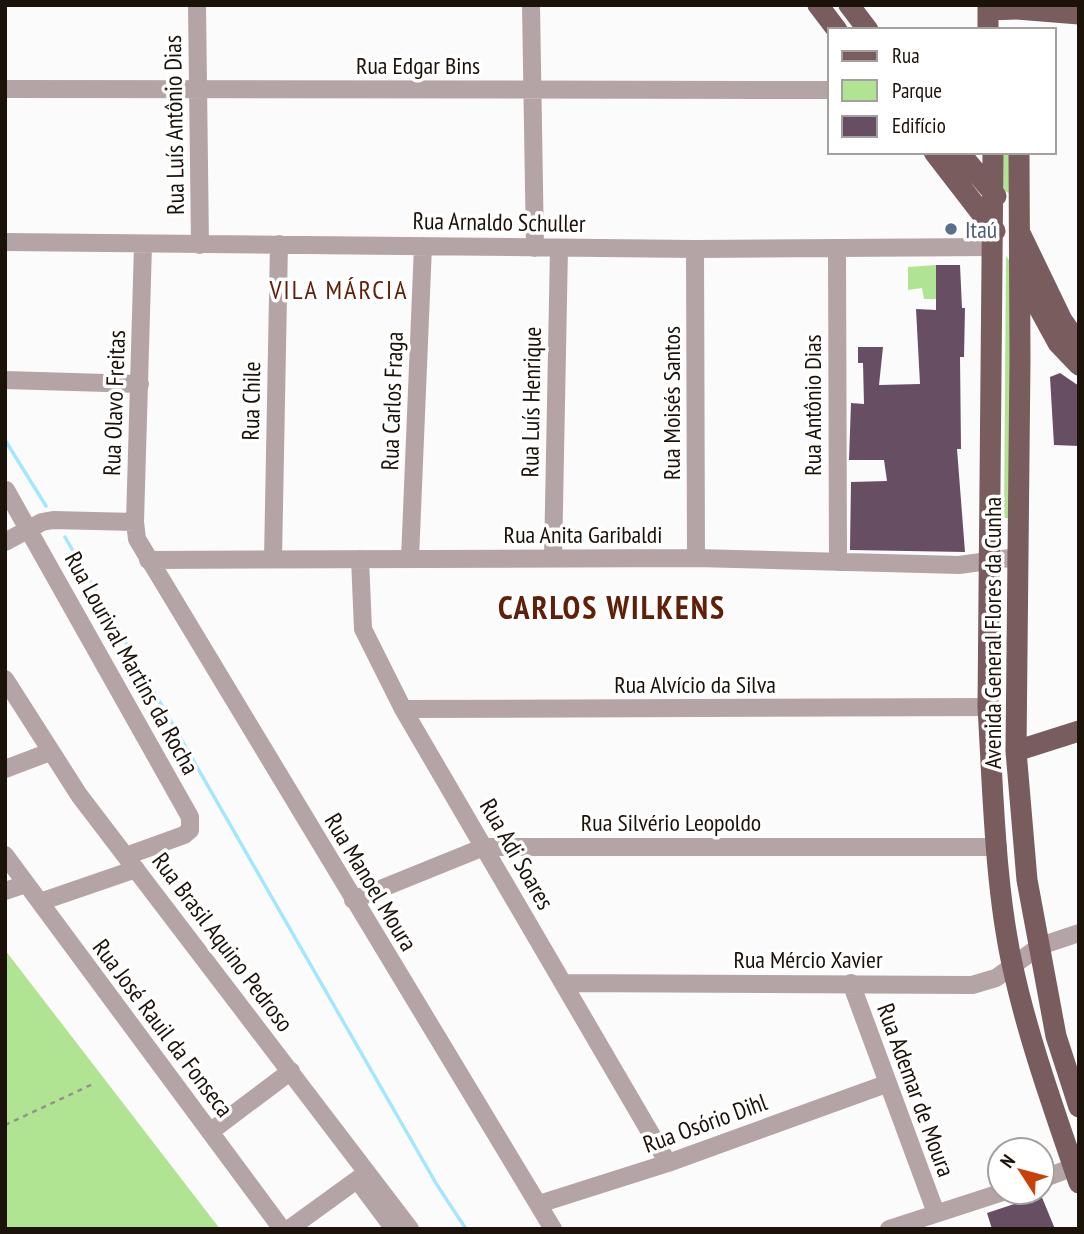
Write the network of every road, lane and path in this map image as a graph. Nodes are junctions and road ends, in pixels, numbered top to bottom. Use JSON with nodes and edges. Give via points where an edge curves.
{"nodes":[{"id":1,"x":198,"y":5,"type":"edge"},
{"id":2,"x":531,"y":5,"type":"edge"},
{"id":3,"x":818,"y":5,"type":"edge"},
{"id":4,"x":849,"y":5,"type":"edge"},
{"id":5,"x":1079,"y":14,"type":"edge"},
{"id":6,"x":988,"y":15,"type":"edge"},
{"id":7,"x":1017,"y":15,"type":"edge"},
{"id":8,"x":835,"y":28,"type":"edge"},
{"id":9,"x":866,"y":28,"type":"edge"},
{"id":10,"x":5,"y":89,"type":"edge"},
{"id":11,"x":197,"y":90,"type":"junction"},
{"id":12,"x":530,"y":90,"type":"junction"},
{"id":13,"x":828,"y":90,"type":"edge"},
{"id":14,"x":935,"y":154,"type":"edge"},
{"id":15,"x":961,"y":154,"type":"edge"},
{"id":16,"x":993,"y":154,"type":"edge"},
{"id":17,"x":1019,"y":154,"type":"edge"},
{"id":18,"x":994,"y":194,"type":"junction"},
{"id":19,"x":1020,"y":231,"type":"junction"},
{"id":20,"x":992,"y":236,"type":"junction"},
{"id":21,"x":5,"y":242,"type":"edge"},
{"id":22,"x":279,"y":244,"type":"junction"},
{"id":23,"x":143,"y":245,"type":"junction"},
{"id":24,"x":200,"y":245,"type":"junction"},
{"id":25,"x":423,"y":246,"type":"junction"},
{"id":26,"x":559,"y":247,"type":"junction"},
{"id":27,"x":535,"y":248,"type":"junction"},
{"id":28,"x":695,"y":249,"type":"junction"},
{"id":29,"x":837,"y":249,"type":"junction"},
{"id":30,"x":1018,"y":269,"type":"junction"},
{"id":31,"x":1068,"y":344,"type":"edge"},
{"id":32,"x":1020,"y":359,"type":"junction"},
{"id":33,"x":1079,"y":365,"type":"edge"},
{"id":34,"x":5,"y":380,"type":"edge"},
{"id":35,"x":140,"y":384,"type":"junction"},
{"id":36,"x":6,"y":490,"type":"edge"},
{"id":37,"x":135,"y":522,"type":"junction"},
{"id":38,"x":29,"y":528,"type":"junction"},
{"id":39,"x":5,"y":542,"type":"edge"},
{"id":40,"x":1017,"y":557,"type":"junction"},
{"id":41,"x":553,"y":558,"type":"junction"},
{"id":42,"x":696,"y":558,"type":"junction"},
{"id":43,"x":273,"y":559,"type":"junction"},
{"id":44,"x":360,"y":559,"type":"junction"},
{"id":45,"x":410,"y":559,"type":"junction"},
{"id":46,"x":148,"y":560,"type":"junction"},
{"id":47,"x":838,"y":562,"type":"junction"},
{"id":48,"x":990,"y":562,"type":"junction"},
{"id":49,"x":5,"y":678,"type":"edge"},
{"id":50,"x":5,"y":700,"type":"edge"},
{"id":51,"x":988,"y":708,"type":"junction"},
{"id":52,"x":403,"y":709,"type":"junction"},
{"id":53,"x":1079,"y":731,"type":"edge"},
{"id":54,"x":1016,"y":751,"type":"junction"},
{"id":55,"x":45,"y":754,"type":"junction"},
{"id":56,"x":5,"y":769,"type":"edge"},
{"id":57,"x":998,"y":846,"type":"junction"},
{"id":58,"x":484,"y":847,"type":"junction"},
{"id":59,"x":5,"y":855,"type":"edge"},
{"id":60,"x":129,"y":866,"type":"junction"},
{"id":61,"x":26,"y":884,"type":"junction"},
{"id":62,"x":5,"y":891,"type":"edge"},
{"id":63,"x":354,"y":900,"type":"junction"},
{"id":64,"x":40,"y":902,"type":"junction"},
{"id":65,"x":1079,"y":933,"type":"edge"},
{"id":66,"x":1040,"y":946,"type":"junction"},
{"id":67,"x":1012,"y":967,"type":"junction"},
{"id":68,"x":564,"y":983,"type":"junction"},
{"id":69,"x":851,"y":984,"type":"junction"},
{"id":70,"x":286,"y":1074,"type":"junction"},
{"id":71,"x":93,"y":1084,"type":"dead end"},
{"id":72,"x":886,"y":1084,"type":"junction"},
{"id":73,"x":1079,"y":1107,"type":"edge"},
{"id":74,"x":5,"y":1125,"type":"edge"},
{"id":75,"x":210,"y":1132,"type":"junction"},
{"id":76,"x":668,"y":1163,"type":"junction"},
{"id":77,"x":1077,"y":1172,"type":"edge"},
{"id":78,"x":1056,"y":1176,"type":"edge"},
{"id":79,"x":358,"y":1179,"type":"junction"},
{"id":80,"x":986,"y":1197,"type":"edge"},
{"id":81,"x":539,"y":1205,"type":"junction"},
{"id":82,"x":936,"y":1213,"type":"junction"},
{"id":83,"x":282,"y":1229,"type":"edge"},
{"id":84,"x":289,"y":1229,"type":"edge"},
{"id":85,"x":394,"y":1229,"type":"edge"},
{"id":86,"x":410,"y":1229,"type":"edge"},
{"id":87,"x":553,"y":1229,"type":"edge"},
{"id":88,"x":890,"y":1229,"type":"edge"}],
"edges":[{"from":1,"to":11,"type":"street","name":"Rua Luís Antônio Dias"},
{"from":2,"to":12,"type":"street"},
{"from":3,"to":8,"type":"main road"},
{"from":4,"to":9,"type":"main road"},
{"from":5,"to":7,"type":"main road"},
{"from":6,"to":7,"type":"main road"},
{"from":10,"to":11,"type":"street","name":"Rua Edgar Bins"},
{"from":11,"to":12,"type":"street","name":"Rua Edgar Bins"},
{"from":11,"to":24,"type":"street","name":"Rua Luís Antônio Dias"},
{"from":12,"to":13,"type":"street","name":"Rua Edgar Bins"},
{"from":12,"to":27,"type":"street"},
{"from":14,"to":20,"type":"main road"},
{"from":15,"to":18,"type":"main road"},
{"from":16,"to":18,"type":"main road","name":"Avenida General Flores da Cunha"},
{"from":17,"to":19,"type":"main road","name":"Avenida General Flores da Cunha"},
{"from":18,"to":19,"type":"main road"},
{"from":18,"to":20,"type":"main road","name":"Avenida General Flores da Cunha"},
{"from":19,"to":30,"type":"main road","name":"Avenida General Flores da Cunha"},
{"from":19,"to":31,"type":"main road","via":[[1062,320]]},
{"from":20,"to":29,"type":"street","name":"Rua Arnaldo Schuller"},
{"from":20,"to":30,"type":"main road"},
{"from":20,"to":48,"type":"main road","name":"Avenida General Flores da Cunha"},
{"from":21,"to":23,"type":"street","name":"Rua Arnaldo Schuller"},
{"from":22,"to":24,"type":"street","name":"Rua Arnaldo Schuller"},
{"from":22,"to":25,"type":"street","name":"Rua Arnaldo Schuller"},
{"from":22,"to":43,"type":"street","name":"Rua Chile"},
{"from":23,"to":24,"type":"street","name":"Rua Arnaldo Schuller"},
{"from":23,"to":35,"type":"street","name":"Rua Olavo Freitas"},
{"from":25,"to":27,"type":"street","name":"Rua Arnaldo Schuller"},
{"from":25,"to":45,"type":"street","name":"Rua Carlos Fraga"},
{"from":26,"to":27,"type":"street","name":"Rua Arnaldo Schuller"},
{"from":26,"to":28,"type":"street","name":"Rua Arnaldo Schuller"},
{"from":26,"to":41,"type":"street","name":"Rua Luís Henrique"},
{"from":28,"to":29,"type":"street","name":"Rua Arnaldo Schuller"},
{"from":28,"to":42,"type":"street","name":"Rua Moisés Santos"},
{"from":29,"to":47,"type":"street","name":"Rua Antônio Dias"},
{"from":30,"to":31,"type":"main road"},
{"from":30,"to":32,"type":"main road","name":"Avenida General Flores da Cunha"},
{"from":31,"to":32,"type":"main road","via":[[1037,342]]},
{"from":31,"to":33,"type":"main road"},
{"from":32,"to":40,"type":"main road","name":"Avenida General Flores da Cunha"},
{"from":34,"to":35,"type":"street"},
{"from":35,"to":37,"type":"street","name":"Rua Olavo Freitas"},
{"from":36,"to":38,"type":"street","name":"Rua Lourival Martins da Rocha"},
{"from":37,"to":38,"type":"street","via":[[53,520]]},
{"from":37,"to":46,"type":"street","name":"Rua Olavo Freitas","via":[[137,539]]},
{"from":38,"to":39,"type":"street"},
{"from":38,"to":60,"type":"street","name":"Rua Lourival Martins da Rocha","via":[[191,823],[184,835]]},
{"from":40,"to":48,"type":"street","name":"Rua Anita Garibaldi"},
{"from":40,"to":54,"type":"main road","name":"Avenida General Flores da Cunha"},
{"from":41,"to":42,"type":"street","name":"Rua Anita Garibaldi"},
{"from":41,"to":45,"type":"street","name":"Rua Anita Garibaldi"},
{"from":42,"to":47,"type":"street","name":"Rua Anita Garibaldi"},
{"from":43,"to":44,"type":"street","name":"Rua Anita Garibaldi"},
{"from":43,"to":46,"type":"street","name":"Rua Anita Garibaldi"},
{"from":44,"to":45,"type":"street","name":"Rua Anita Garibaldi"},
{"from":44,"to":52,"type":"street","name":"Rua Adi Soares","via":[[363,629]]},
{"from":46,"to":63,"type":"street","name":"Rua Manoel Moura"},
{"from":47,"to":48,"type":"street","name":"Rua Anita Garibaldi"},
{"from":48,"to":51,"type":"main road","name":"Avenida General Flores da Cunha"},
{"from":49,"to":55,"type":"street","name":"Rua Brasil Aquino Pedroso"},
{"from":50,"to":55,"type":"street","name":"Rua Brasil Aquino Pedroso"},
{"from":51,"to":52,"type":"street","name":"Rua Alvício da Silva"},
{"from":51,"to":57,"type":"main road","name":"Avenida General Flores da Cunha"},
{"from":52,"to":58,"type":"street","name":"Rua Adi Soares"},
{"from":53,"to":54,"type":"main road"},
{"from":54,"to":66,"type":"main road","name":"Avenida General Flores da Cunha","via":[[1027,880]]},
{"from":55,"to":56,"type":"street"},
{"from":55,"to":60,"type":"street","name":"Rua Brasil Aquino Pedroso"},
{"from":57,"to":58,"type":"street","name":"Rua Silvério Leopoldo"},
{"from":57,"to":67,"type":"main road","name":"Avenida General Flores da Cunha"},
{"from":58,"to":63,"type":"street","name":"Rua Silvério Leopoldo"},
{"from":58,"to":68,"type":"street","name":"Rua Adi Soares"},
{"from":59,"to":61,"type":"street","name":"Rua José Rauil da Fonseca"},
{"from":60,"to":64,"type":"street"},
{"from":60,"to":70,"type":"street","name":"Rua Brasil Aquino Pedroso"},
{"from":61,"to":62,"type":"street"},
{"from":61,"to":64,"type":"street","name":"Rua José Rauil da Fonseca"},
{"from":63,"to":81,"type":"street","name":"Rua Manoel Moura"},
{"from":64,"to":75,"type":"street","name":"Rua José Rauil da Fonseca"},
{"from":65,"to":66,"type":"street","name":"Rua Mércio Xavier"},
{"from":66,"to":67,"type":"street","name":"Rua Mércio Xavier"},
{"from":66,"to":73,"type":"main road","name":"Avenida General Flores da Cunha","via":[[1056,1036]]},
{"from":67,"to":69,"type":"street","name":"Rua Mércio Xavier","via":[[985,983],[972,985]]},
{"from":67,"to":77,"type":"main road","name":"Avenida General Flores da Cunha","via":[[1033,1045]]},
{"from":68,"to":69,"type":"street","name":"Rua Mércio Xavier"},
{"from":68,"to":76,"type":"street","name":"Rua Adi Soares"},
{"from":69,"to":72,"type":"street","name":"Rua Ademar de Moura"},
{"from":70,"to":75,"type":"street"},
{"from":70,"to":79,"type":"street","name":"Rua Brasil Aquino Pedroso"},
{"from":70,"to":86,"type":"street","name":"Rua Brasil Aquino Pedroso"},
{"from":71,"to":74,"type":"path"},
{"from":72,"to":76,"type":"street","name":"Rua Osório Dihl"},
{"from":72,"to":82,"type":"street","name":"Rua Ademar de Moura"},
{"from":75,"to":83,"type":"street","name":"Rua José Rauil da Fonseca"},
{"from":76,"to":81,"type":"street","name":"Rua Osório Dihl"},
{"from":77,"to":78,"type":"street"},
{"from":79,"to":84,"type":"street"},
{"from":79,"to":85,"type":"street","name":"Rua Brasil Aquino Pedroso"},
{"from":80,"to":82,"type":"street"},
{"from":81,"to":87,"type":"street","name":"Rua Manoel Moura"},
{"from":82,"to":88,"type":"street"}]}
